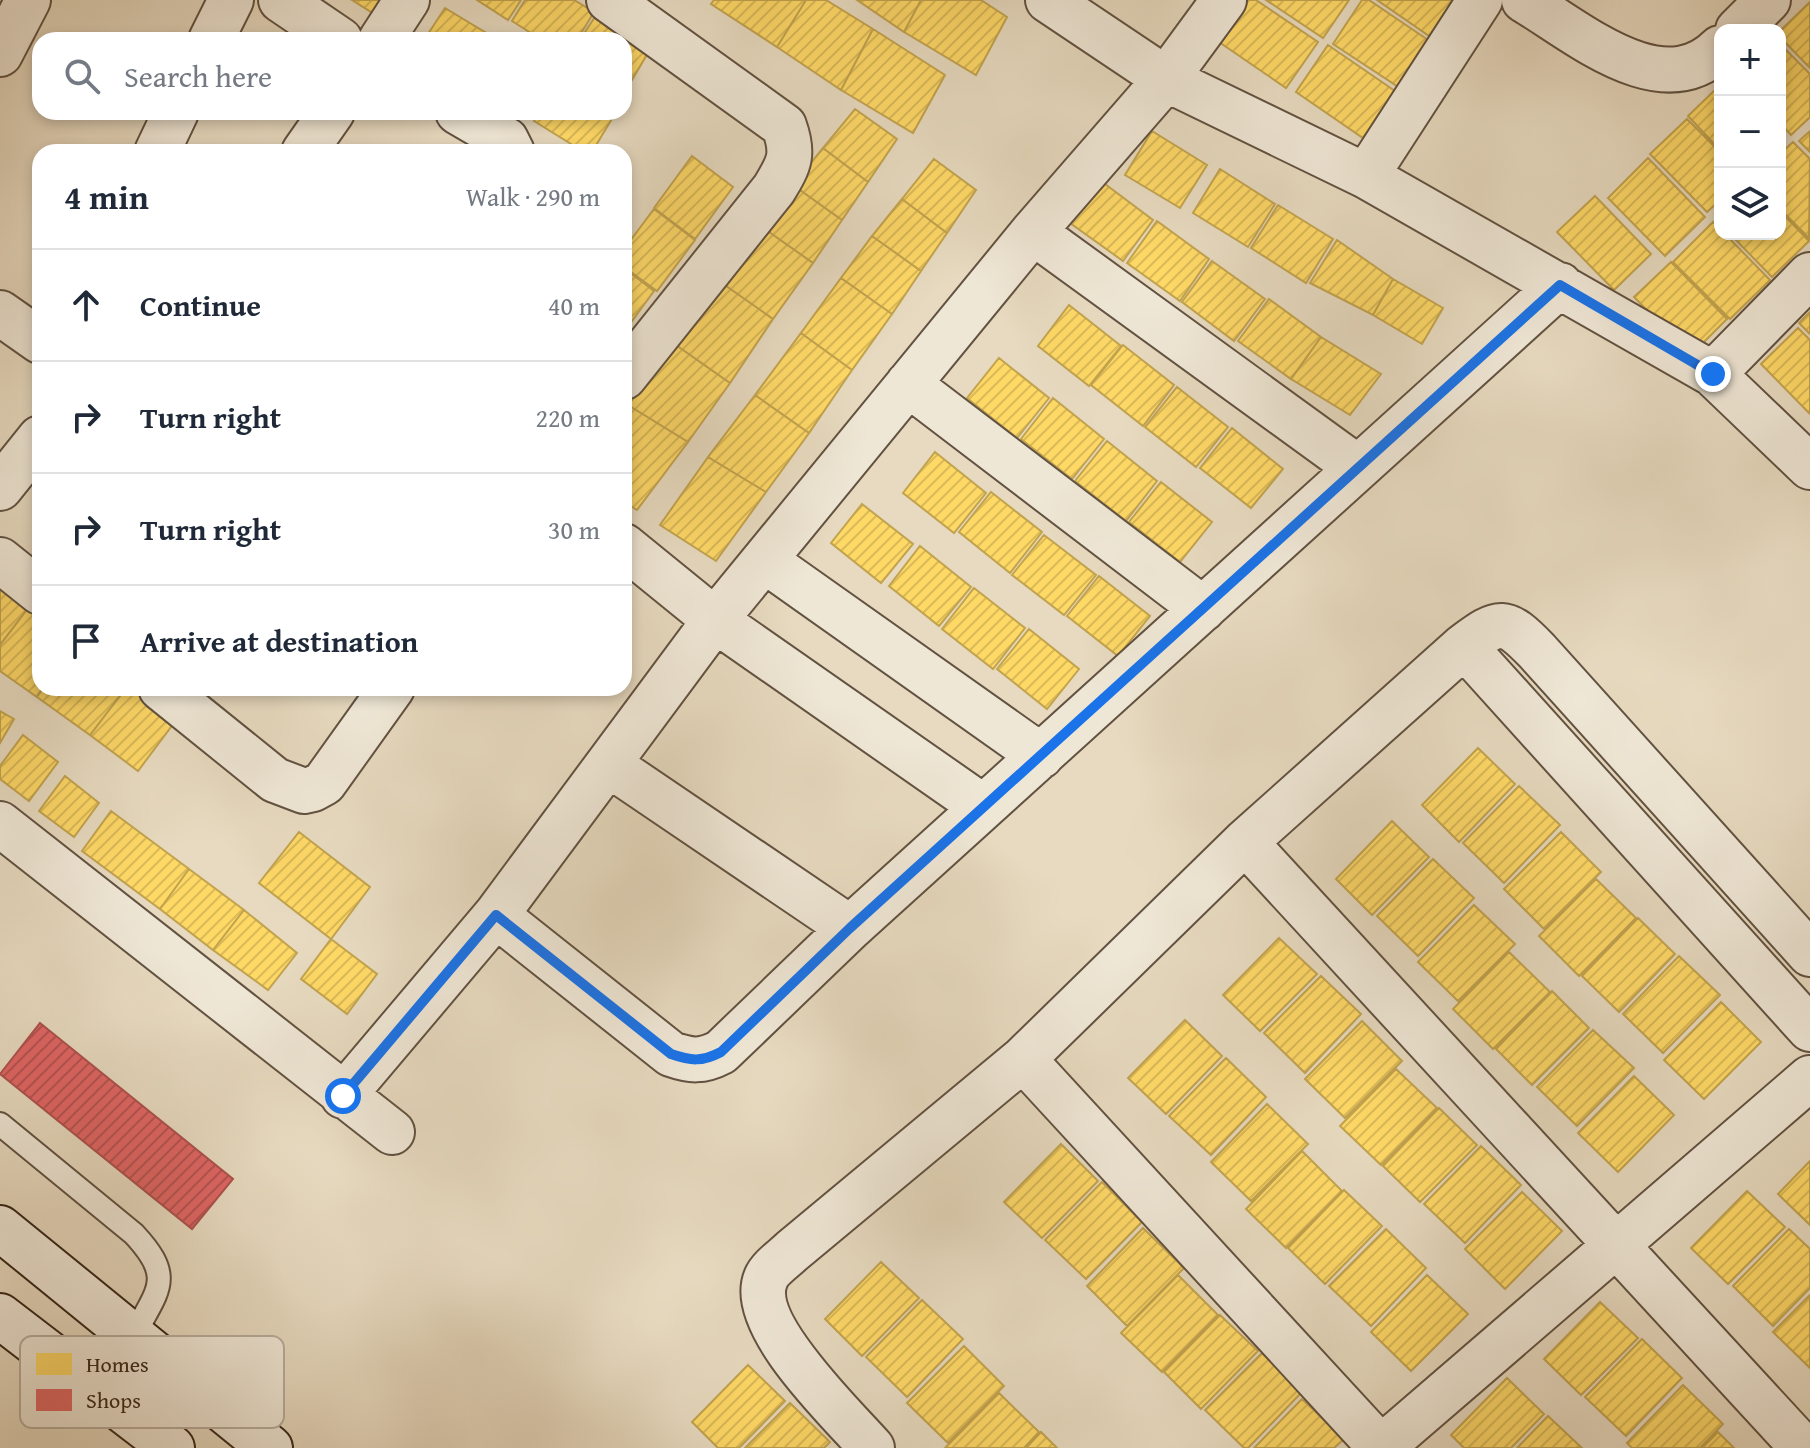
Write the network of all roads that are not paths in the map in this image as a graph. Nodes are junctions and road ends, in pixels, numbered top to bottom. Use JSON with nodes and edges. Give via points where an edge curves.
{"nodes":[{"id":1,"x":28,"y":0,"type":"edge"},
{"id":2,"x":231,"y":0,"type":"edge"},
{"id":3,"x":281,"y":0,"type":"edge"},
{"id":4,"x":407,"y":0,"type":"edge"},
{"id":5,"x":609,"y":0,"type":"edge"},
{"id":6,"x":1048,"y":0,"type":"edge"},
{"id":7,"x":1224,"y":0,"type":"edge"},
{"id":8,"x":1480,"y":0,"type":"edge"},
{"id":9,"x":1524,"y":0,"type":"edge"},
{"id":10,"x":1768,"y":0,"type":"edge"},
{"id":11,"x":1744,"y":24,"type":"edge"},
{"id":12,"x":215,"y":32,"type":"edge"},
{"id":13,"x":328,"y":32,"type":"edge"},
{"id":14,"x":386,"y":32,"type":"edge"},
{"id":15,"x":1714,"y":52,"type":"edge"},
{"id":16,"x":0,"y":53,"type":"edge"},
{"id":17,"x":1166,"y":79,"type":"junction"},
{"id":18,"x":172,"y":120,"type":"edge"},
{"id":19,"x":326,"y":120,"type":"edge"},
{"id":20,"x":472,"y":120,"type":"edge"},
{"id":21,"x":161,"y":144,"type":"edge"},
{"id":22,"x":310,"y":144,"type":"edge"},
{"id":23,"x":508,"y":144,"type":"edge"},
{"id":24,"x":1366,"y":176,"type":"junction"},
{"id":25,"x":1033,"y":232,"type":"junction"},
{"id":26,"x":1810,"y":275,"type":"edge"},
{"id":27,"x":1560,"y":285,"type":"junction"},
{"id":28,"x":0,"y":313,"type":"edge"},
{"id":29,"x":32,"y":335,"type":"edge"},
{"id":30,"x":632,"y":367,"type":"edge"},
{"id":31,"x":1713,"y":374,"type":"junction"},
{"id":32,"x":908,"y":384,"type":"junction"},
{"id":33,"x":32,"y":448,"type":"edge"},
{"id":34,"x":1810,"y":467,"type":"edge"},
{"id":35,"x":1358,"y":468,"type":"junction"},
{"id":36,"x":0,"y":488,"type":"edge"},
{"id":37,"x":632,"y":553,"type":"edge"},
{"id":38,"x":0,"y":560,"type":"edge"},
{"id":39,"x":764,"y":560,"type":"junction"},
{"id":40,"x":32,"y":586,"type":"edge"},
{"id":41,"x":1203,"y":609,"type":"junction"},
{"id":42,"x":715,"y":620,"type":"junction"},
{"id":43,"x":1464,"y":646,"type":"junction"},
{"id":44,"x":171,"y":696,"type":"edge"},
{"id":45,"x":386,"y":696,"type":"edge"},
{"id":46,"x":1041,"y":756,"type":"junction"},
{"id":47,"x":608,"y":764,"type":"junction"},
{"id":48,"x":983,"y":807,"type":"junction"},
{"id":49,"x":0,"y":824,"type":"edge"},
{"id":50,"x":1245,"y":842,"type":"junction"},
{"id":51,"x":496,"y":915,"type":"junction"},
{"id":52,"x":850,"y":928,"type":"junction"},
{"id":53,"x":1810,"y":954,"type":"edge"},
{"id":54,"x":1810,"y":1029,"type":"edge"},
{"id":55,"x":1023,"y":1059,"type":"junction"},
{"id":56,"x":1810,"y":1078,"type":"edge"},
{"id":57,"x":343,"y":1096,"type":"junction"},
{"id":58,"x":0,"y":1124,"type":"edge"},
{"id":59,"x":392,"y":1132,"type":"dead end"},
{"id":60,"x":0,"y":1228,"type":"edge"},
{"id":61,"x":1617,"y":1245,"type":"junction"},
{"id":62,"x":0,"y":1316,"type":"edge"},
{"id":63,"x":134,"y":1335,"type":"joint"},
{"id":64,"x":26,"y":1336,"type":"edge"},
{"id":65,"x":146,"y":1428,"type":"edge"},
{"id":66,"x":246,"y":1428,"type":"edge"},
{"id":67,"x":172,"y":1448,"type":"edge"},
{"id":68,"x":270,"y":1448,"type":"edge"},
{"id":69,"x":872,"y":1448,"type":"edge"},
{"id":70,"x":1381,"y":1448,"type":"edge"},
{"id":71,"x":1803,"y":1448,"type":"edge"}],
"edges":[{"from":1,"to":16,"type":"street"},
{"from":2,"to":12,"type":"street"},
{"from":3,"to":13,"type":"street"},
{"from":4,"to":14,"type":"street"},
{"from":5,"to":30,"type":"street","via":[[784,126],[792,148],[787,170],[774,189]]},
{"from":6,"to":17,"type":"street"},
{"from":7,"to":17,"type":"street"},
{"from":8,"to":24,"type":"street"},
{"from":9,"to":15,"type":"street","via":[[1629,64],[1672,72]]},
{"from":10,"to":11,"type":"street"},
{"from":17,"to":24,"type":"street"},
{"from":17,"to":25,"type":"street"},
{"from":18,"to":21,"type":"street"},
{"from":19,"to":22,"type":"street"},
{"from":20,"to":23,"type":"street"},
{"from":24,"to":27,"type":"street"},
{"from":25,"to":32,"type":"street"},
{"from":25,"to":35,"type":"street"},
{"from":26,"to":31,"type":"street"},
{"from":27,"to":31,"type":"street"},
{"from":27,"to":35,"type":"street"},
{"from":28,"to":29,"type":"street"},
{"from":31,"to":34,"type":"street"},
{"from":32,"to":39,"type":"street"},
{"from":32,"to":41,"type":"street"},
{"from":33,"to":36,"type":"street"},
{"from":35,"to":41,"type":"street"},
{"from":37,"to":42,"type":"street"},
{"from":38,"to":40,"type":"street"},
{"from":39,"to":42,"type":"street"},
{"from":39,"to":46,"type":"street"},
{"from":41,"to":46,"type":"street"},
{"from":42,"to":47,"type":"street"},
{"from":42,"to":48,"type":"street"},
{"from":43,"to":50,"type":"street"},
{"from":43,"to":53,"type":"street","via":[[1490,626],[1516,629]]},
{"from":43,"to":54,"type":"street"},
{"from":44,"to":45,"type":"street","via":[[275,780],[304,791],[324,783]]},
{"from":46,"to":48,"type":"street"},
{"from":47,"to":51,"type":"street"},
{"from":47,"to":52,"type":"street"},
{"from":48,"to":52,"type":"street"},
{"from":49,"to":57,"type":"street"},
{"from":50,"to":55,"type":"street"},
{"from":50,"to":61,"type":"street"},
{"from":51,"to":52,"type":"street","via":[[671,1054],[690,1061],[721,1052]]},
{"from":51,"to":57,"type":"street"},
{"from":55,"to":69,"type":"street","via":[[766,1278],[764,1305],[778,1337]]},
{"from":55,"to":70,"type":"street"},
{"from":56,"to":61,"type":"street"},
{"from":57,"to":59,"type":"street"},
{"from":58,"to":63,"type":"lane","via":[[153,1254],[159,1287]]},
{"from":60,"to":63,"type":"street"},
{"from":61,"to":70,"type":"street"},
{"from":61,"to":71,"type":"street"},
{"from":62,"to":64,"type":"street"},
{"from":65,"to":67,"type":"street"},
{"from":66,"to":68,"type":"street"}]}
